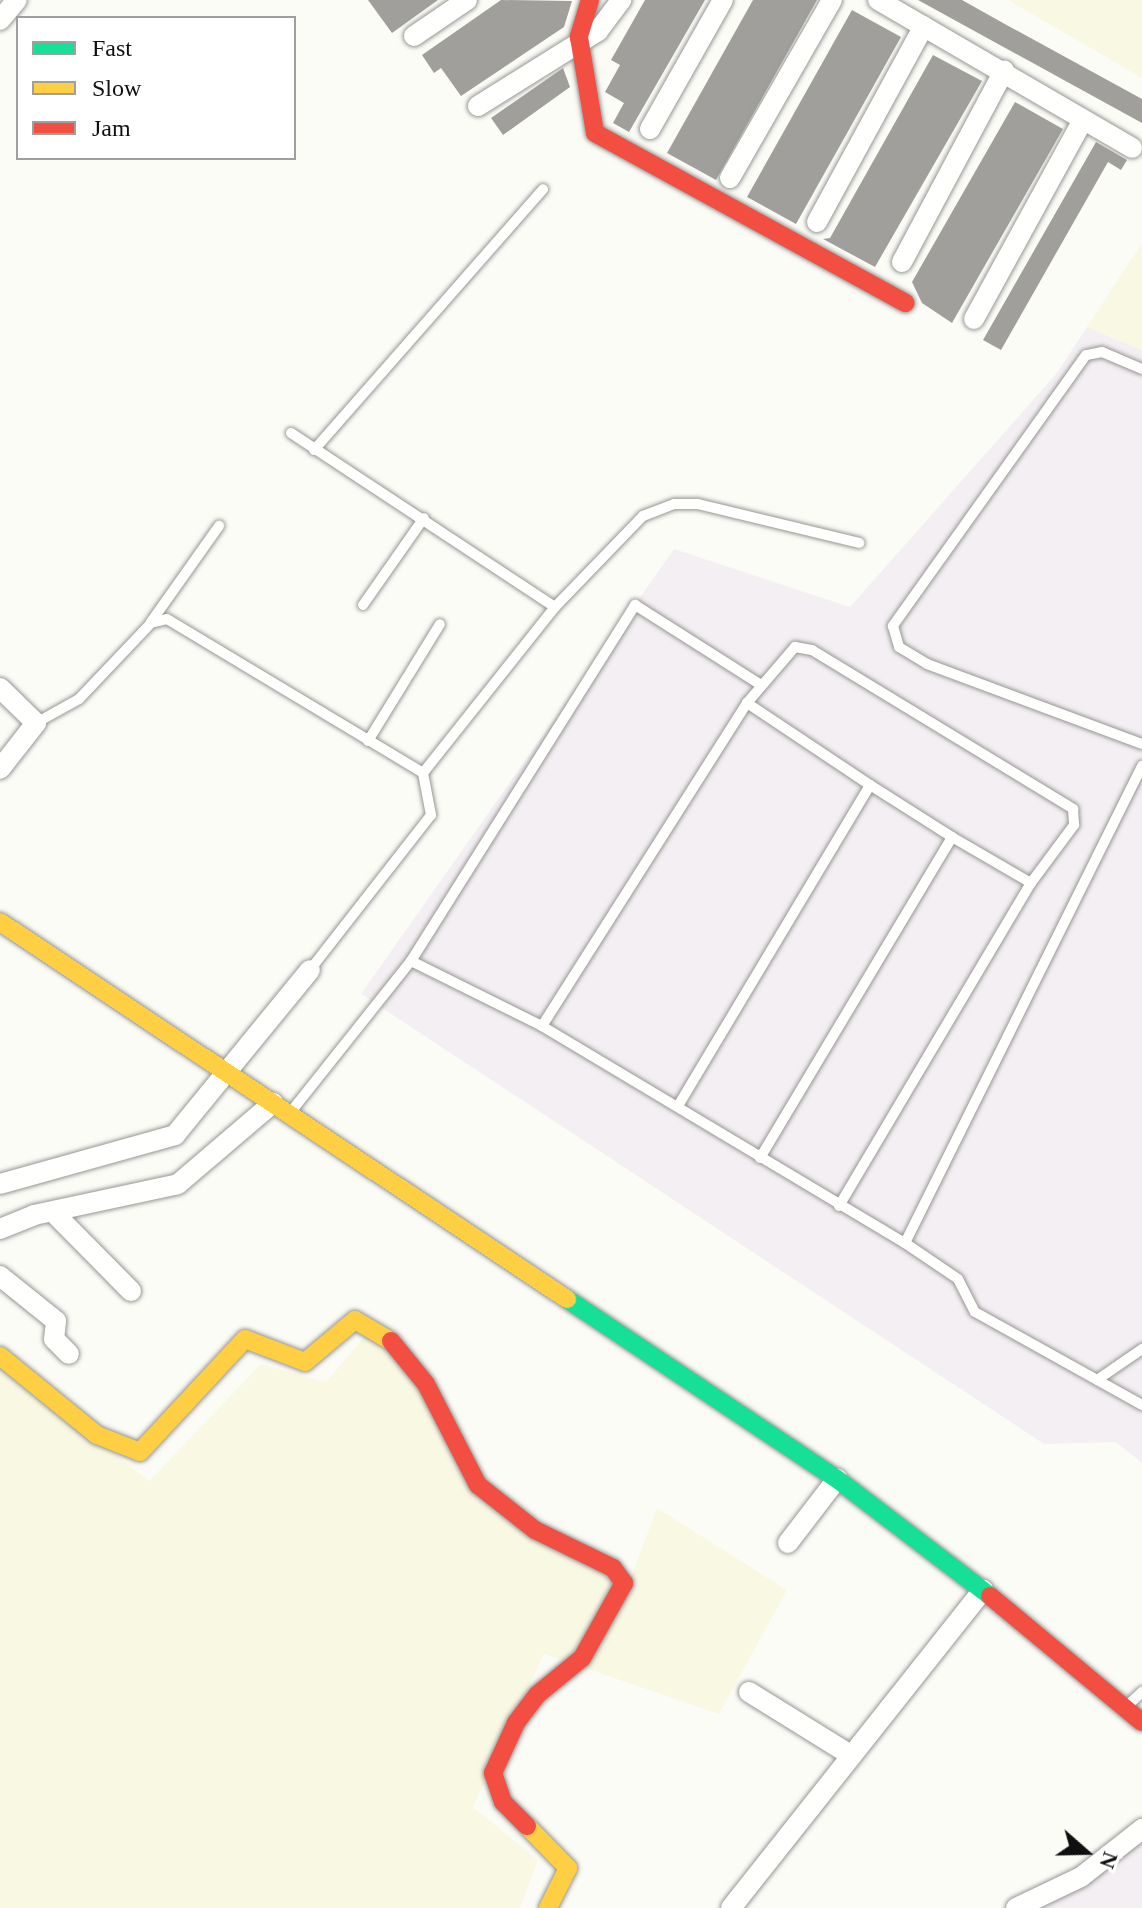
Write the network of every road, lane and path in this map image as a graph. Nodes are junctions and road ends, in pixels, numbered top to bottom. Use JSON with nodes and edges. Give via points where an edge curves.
{"nodes":[{"id":1,"x":17,"y":0,"type":"edge"},
{"id":2,"x":467,"y":0,"type":"edge"},
{"id":3,"x":590,"y":0,"type":"edge"},
{"id":4,"x":621,"y":0,"type":"edge"},
{"id":5,"x":723,"y":0,"type":"edge"},
{"id":6,"x":832,"y":0,"type":"edge"},
{"id":7,"x":878,"y":0,"type":"edge"},
{"id":8,"x":0,"y":20,"type":"edge"},
{"id":9,"x":924,"y":26,"type":"junction"},
{"id":10,"x":414,"y":36,"type":"dead end"},
{"id":11,"x":579,"y":37,"type":"junction"},
{"id":12,"x":1004,"y":71,"type":"junction"},
{"id":13,"x":478,"y":106,"type":"dead end"},
{"id":14,"x":1083,"y":120,"type":"junction"},
{"id":15,"x":650,"y":129,"type":"dead end"},
{"id":16,"x":1132,"y":148,"type":"dead end"},
{"id":17,"x":730,"y":178,"type":"dead end"},
{"id":18,"x":543,"y":189,"type":"dead end"},
{"id":19,"x":817,"y":222,"type":"dead end"},
{"id":20,"x":902,"y":262,"type":"dead end"},
{"id":21,"x":905,"y":303,"type":"dead end"},
{"id":22,"x":974,"y":319,"type":"dead end"},
{"id":23,"x":1142,"y":369,"type":"edge"},
{"id":24,"x":291,"y":433,"type":"dead end"},
{"id":25,"x":314,"y":450,"type":"junction"},
{"id":26,"x":424,"y":518,"type":"junction"},
{"id":27,"x":219,"y":526,"type":"dead end"},
{"id":28,"x":859,"y":543,"type":"dead end"},
{"id":29,"x":363,"y":605,"type":"dead end"},
{"id":30,"x":555,"y":607,"type":"junction"},
{"id":31,"x":151,"y":623,"type":"junction"},
{"id":32,"x":440,"y":624,"type":"dead end"},
{"id":33,"x":761,"y":685,"type":"junction"},
{"id":34,"x":0,"y":688,"type":"edge"},
{"id":35,"x":747,"y":703,"type":"junction"},
{"id":36,"x":36,"y":723,"type":"junction"},
{"id":37,"x":368,"y":741,"type":"junction"},
{"id":38,"x":1142,"y":744,"type":"edge"},
{"id":39,"x":1142,"y":766,"type":"edge"},
{"id":40,"x":0,"y":769,"type":"edge"},
{"id":41,"x":423,"y":773,"type":"junction"},
{"id":42,"x":870,"y":785,"type":"junction"},
{"id":43,"x":952,"y":837,"type":"junction"},
{"id":44,"x":1031,"y":883,"type":"junction"},
{"id":45,"x":0,"y":922,"type":"edge"},
{"id":46,"x":411,"y":961,"type":"junction"},
{"id":47,"x":310,"y":970,"type":"joint"},
{"id":48,"x":542,"y":1026,"type":"junction"},
{"id":49,"x":236,"y":1076,"type":"junction"},
{"id":50,"x":275,"y":1104,"type":"junction"},
{"id":51,"x":678,"y":1106,"type":"junction"},
{"id":52,"x":760,"y":1158,"type":"junction"},
{"id":53,"x":0,"y":1184,"type":"edge"},
{"id":54,"x":839,"y":1206,"type":"junction"},
{"id":55,"x":53,"y":1212,"type":"junction"},
{"id":56,"x":0,"y":1229,"type":"edge"},
{"id":57,"x":905,"y":1243,"type":"junction"},
{"id":58,"x":0,"y":1276,"type":"edge"},
{"id":59,"x":131,"y":1291,"type":"dead end"},
{"id":60,"x":1142,"y":1349,"type":"edge"},
{"id":61,"x":69,"y":1354,"type":"dead end"},
{"id":62,"x":0,"y":1356,"type":"edge"},
{"id":63,"x":1097,"y":1380,"type":"junction"},
{"id":64,"x":1142,"y":1405,"type":"edge"},
{"id":65,"x":837,"y":1479,"type":"junction"},
{"id":66,"x":788,"y":1543,"type":"dead end"},
{"id":67,"x":983,"y":1590,"type":"junction"},
{"id":68,"x":749,"y":1692,"type":"dead end"},
{"id":69,"x":1142,"y":1692,"type":"edge"},
{"id":70,"x":1125,"y":1707,"type":"junction"},
{"id":71,"x":1142,"y":1722,"type":"edge"},
{"id":72,"x":849,"y":1754,"type":"junction"},
{"id":73,"x":1142,"y":1829,"type":"edge"},
{"id":74,"x":548,"y":1908,"type":"edge"},
{"id":75,"x":731,"y":1908,"type":"edge"},
{"id":76,"x":1016,"y":1908,"type":"edge"}],
"edges":[{"from":1,"to":8,"type":"street"},
{"from":2,"to":10,"type":"street"},
{"from":3,"to":11,"type":"street"},
{"from":4,"to":11,"type":"street","via":[[598,31]]},
{"from":5,"to":15,"type":"street"},
{"from":6,"to":17,"type":"street"},
{"from":7,"to":9,"type":"street"},
{"from":9,"to":12,"type":"street"},
{"from":9,"to":19,"type":"street"},
{"from":11,"to":13,"type":"street"},
{"from":11,"to":21,"type":"street","via":[[595,133]]},
{"from":12,"to":14,"type":"street"},
{"from":12,"to":20,"type":"street"},
{"from":14,"to":16,"type":"street"},
{"from":14,"to":22,"type":"street"},
{"from":18,"to":25,"type":"lane"},
{"from":23,"to":38,"type":"lane","via":[[1102,352],[1086,355],[893,626],[899,647],[927,664]]},
{"from":24,"to":25,"type":"lane"},
{"from":25,"to":26,"type":"lane"},
{"from":26,"to":29,"type":"lane"},
{"from":26,"to":30,"type":"lane"},
{"from":27,"to":31,"type":"lane"},
{"from":28,"to":30,"type":"lane","via":[[674,504],[643,516]]},
{"from":30,"to":41,"type":"lane"},
{"from":31,"to":36,"type":"lane","via":[[79,699]]},
{"from":31,"to":37,"type":"lane","via":[[177,622]]},
{"from":32,"to":37,"type":"lane"},
{"from":33,"to":35,"type":"lane"},
{"from":33,"to":44,"type":"lane","via":[[786,652],[805,647],[1073,809],[1074,825]]},
{"from":33,"to":46,"type":"lane","via":[[635,605]]},
{"from":34,"to":36,"type":"street"},
{"from":35,"to":42,"type":"lane"},
{"from":35,"to":48,"type":"lane"},
{"from":36,"to":40,"type":"street"},
{"from":37,"to":41,"type":"lane"},
{"from":39,"to":57,"type":"lane"},
{"from":41,"to":47,"type":"lane","via":[[431,815]]},
{"from":42,"to":43,"type":"lane"},
{"from":42,"to":51,"type":"lane"},
{"from":43,"to":44,"type":"lane"},
{"from":43,"to":52,"type":"lane"},
{"from":44,"to":54,"type":"lane"},
{"from":45,"to":49,"type":"street"},
{"from":46,"to":48,"type":"lane"},
{"from":46,"to":50,"type":"lane"},
{"from":47,"to":49,"type":"street"},
{"from":48,"to":51,"type":"lane"},
{"from":49,"to":50,"type":"street"},
{"from":49,"to":53,"type":"street","via":[[175,1135]]},
{"from":50,"to":55,"type":"street","via":[[178,1184]]},
{"from":50,"to":65,"type":"street"},
{"from":51,"to":52,"type":"lane"},
{"from":52,"to":54,"type":"lane"},
{"from":54,"to":57,"type":"lane"},
{"from":55,"to":56,"type":"street"},
{"from":55,"to":59,"type":"street"},
{"from":57,"to":63,"type":"lane","via":[[958,1279],[975,1312]]},
{"from":58,"to":61,"type":"street","via":[[56,1321],[54,1339]]},
{"from":60,"to":63,"type":"lane"},
{"from":62,"to":74,"type":"street","via":[[97,1435],[130,1452],[151,1446],[245,1339],[305,1362],[355,1320],[377,1328],[402,1352],[488,1495],[535,1530],[613,1568],[624,1583],[582,1658],[537,1695],[516,1723],[493,1773],[496,1793],[568,1868]]},
{"from":63,"to":64,"type":"lane"},
{"from":65,"to":66,"type":"street"},
{"from":65,"to":67,"type":"street"},
{"from":67,"to":70,"type":"street"},
{"from":67,"to":72,"type":"street"},
{"from":68,"to":72,"type":"street"},
{"from":69,"to":70,"type":"lane"},
{"from":70,"to":71,"type":"street"},
{"from":72,"to":75,"type":"street"},
{"from":73,"to":76,"type":"street","via":[[1081,1877]]}]}
